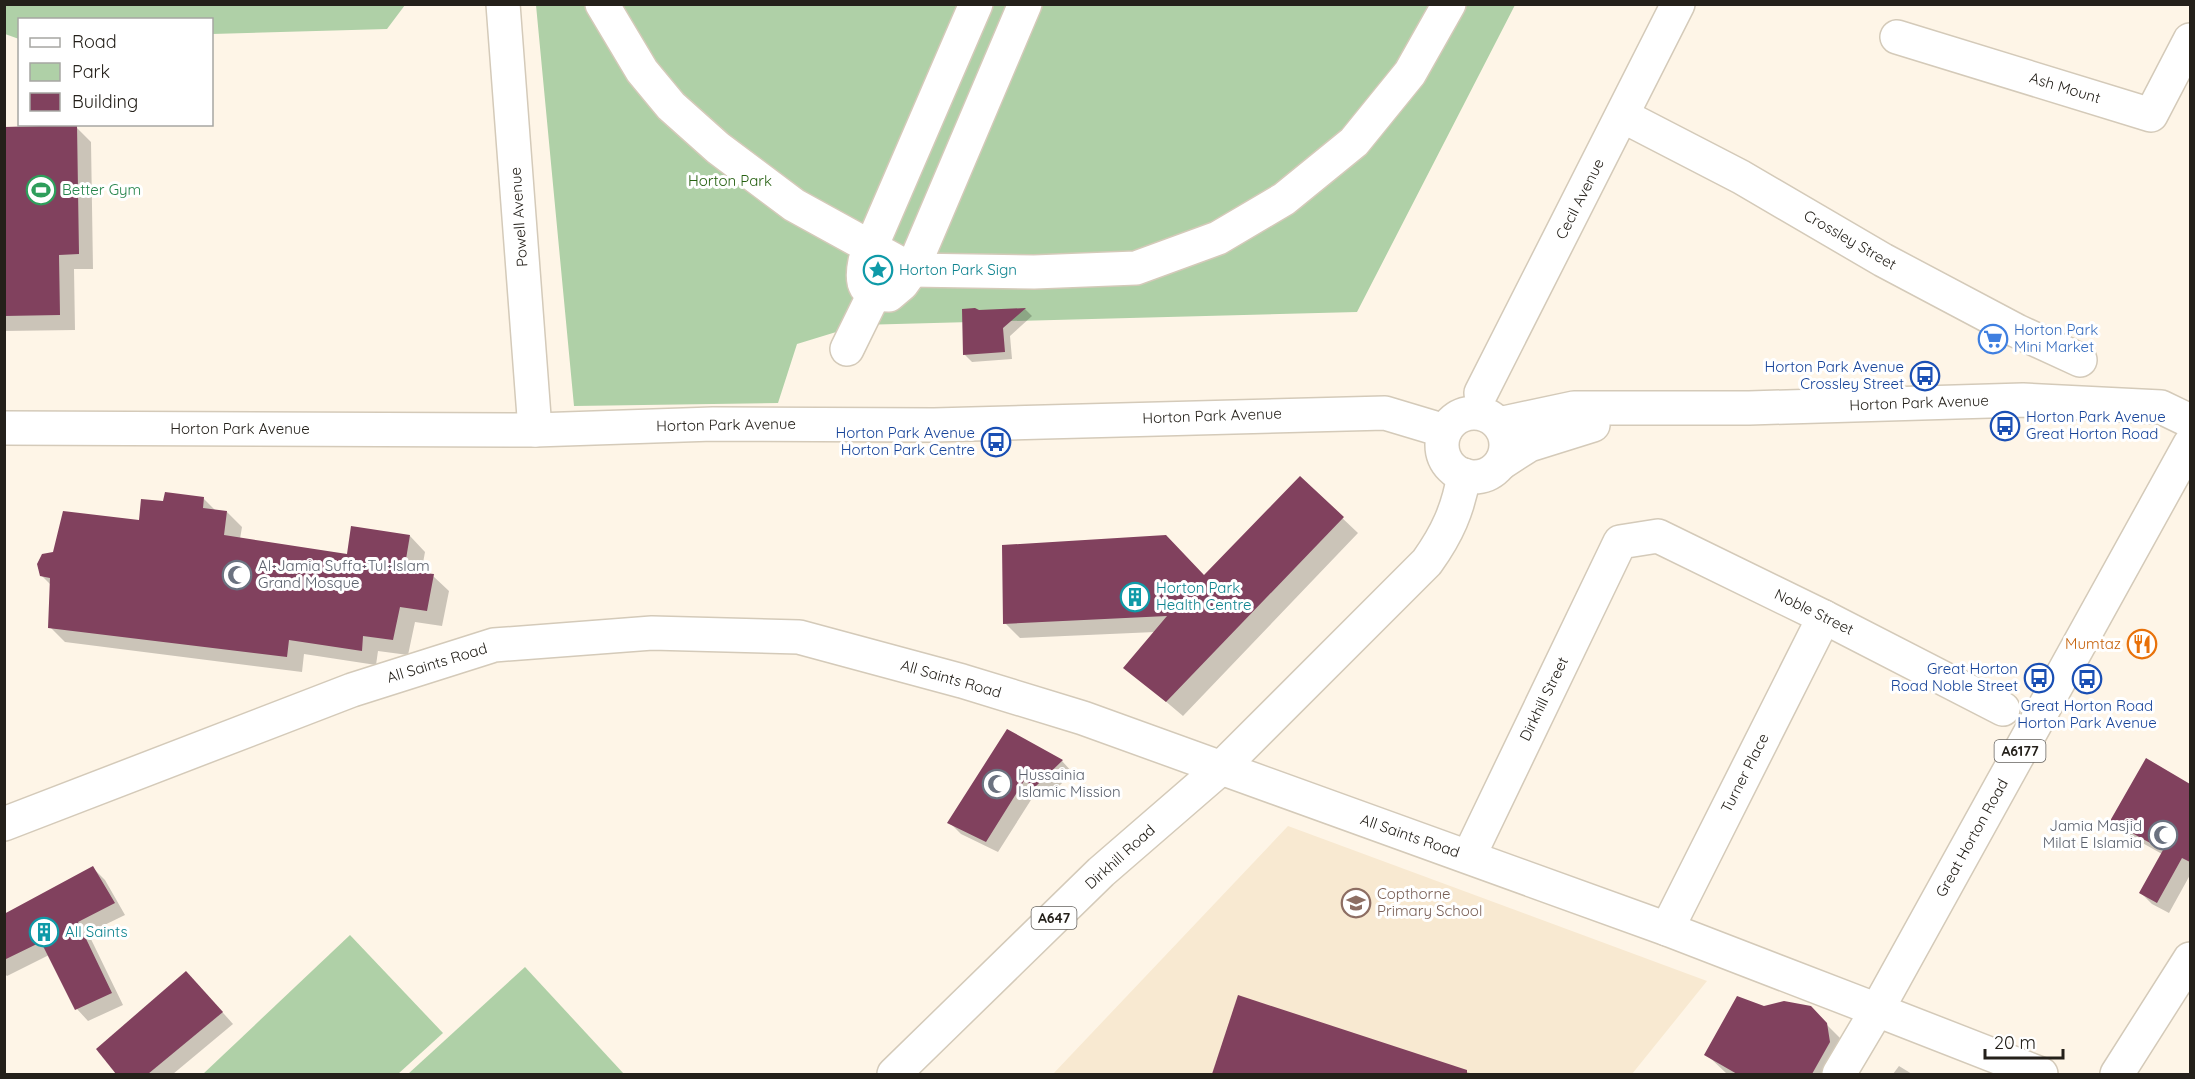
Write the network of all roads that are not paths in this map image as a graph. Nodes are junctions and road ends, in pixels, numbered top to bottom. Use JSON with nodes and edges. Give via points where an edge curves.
{"nodes":[{"id":1,"x":503,"y":4,"type":"edge"},
{"id":2,"x":602,"y":4,"type":"edge"},
{"id":3,"x":1025,"y":4,"type":"edge"},
{"id":4,"x":1449,"y":4,"type":"edge"},
{"id":5,"x":1678,"y":4,"type":"edge"},
{"id":6,"x":974,"y":9,"type":"edge"},
{"id":7,"x":1897,"y":37,"type":"dead end"},
{"id":8,"x":1010,"y":39,"type":"junction"},
{"id":9,"x":2190,"y":40,"type":"edge"},
{"id":10,"x":1623,"y":116,"type":"junction"},
{"id":11,"x":923,"y":126,"type":"junction"},
{"id":12,"x":961,"y":154,"type":"junction"},
{"id":13,"x":871,"y":248,"type":"junction"},
{"id":14,"x":912,"y":270,"type":"junction"},
{"id":15,"x":874,"y":294,"type":"junction"},
{"id":16,"x":847,"y":349,"type":"dead end"},
{"id":17,"x":2080,"y":360,"type":"dead end"},
{"id":18,"x":2161,"y":407,"type":"junction"},
{"id":19,"x":1644,"y":410,"type":"junction"},
{"id":20,"x":1475,"y":415,"type":"junction"},
{"id":21,"x":2190,"y":421,"type":"edge"},
{"id":22,"x":4,"y":428,"type":"edge"},
{"id":23,"x":535,"y":430,"type":"junction"},
{"id":24,"x":2190,"y":444,"type":"edge"},
{"id":25,"x":1501,"y":463,"type":"junction"},
{"id":26,"x":1464,"y":475,"type":"junction"},
{"id":27,"x":2171,"y":480,"type":"junction"},
{"id":28,"x":1620,"y":542,"type":"joint"},
{"id":29,"x":1824,"y":617,"type":"junction"},
{"id":30,"x":2003,"y":709,"type":"dead end"},
{"id":31,"x":1220,"y":769,"type":"junction"},
{"id":32,"x":4,"y":825,"type":"edge"},
{"id":33,"x":1469,"y":856,"type":"junction"},
{"id":34,"x":1667,"y":929,"type":"junction"},
{"id":35,"x":2190,"y":959,"type":"edge"},
{"id":36,"x":1877,"y":1010,"type":"junction"},
{"id":37,"x":894,"y":1074,"type":"edge"},
{"id":38,"x":1839,"y":1074,"type":"edge"},
{"id":39,"x":2040,"y":1074,"type":"edge"},
{"id":40,"x":2117,"y":1074,"type":"edge"}],
"edges":[{"from":1,"to":23,"type":"street","name":"Powell Avenue"},
{"from":2,"to":13,"type":"street","via":[[642,71],[671,106],[718,148],[794,205]]},
{"from":3,"to":8,"type":"street"},
{"from":4,"to":14,"type":"street","via":[[1410,73],[1354,142],[1284,199],[1218,238],[1136,268],[1034,272]]},
{"from":5,"to":10,"type":"street","name":"Cecil Avenue"},
{"from":6,"to":8,"type":"street"},
{"from":6,"to":11,"type":"street"},
{"from":7,"to":9,"type":"street","name":"Ash Mount","via":[[2151,115]]},
{"from":8,"to":12,"type":"street"},
{"from":10,"to":17,"type":"street","name":"Crossley Street","via":[[1741,177],[1893,266]]},
{"from":10,"to":20,"type":"street","name":"Cecil Avenue"},
{"from":11,"to":12,"type":"street"},
{"from":11,"to":13,"type":"street"},
{"from":12,"to":14,"type":"street"},
{"from":13,"to":14,"type":"street"},
{"from":13,"to":15,"type":"street","via":[[862,276],[865,286]]},
{"from":14,"to":15,"type":"street","via":[[889,295]]},
{"from":15,"to":16,"type":"street"},
{"from":18,"to":19,"type":"street","name":"Horton Park Avenue","via":[[2023,400]]},
{"from":18,"to":21,"type":"street","name":"Horton Park Avenue"},
{"from":18,"to":27,"type":"street","via":[[2174,450]]},
{"from":19,"to":20,"type":"street","name":"Horton Park Avenue","via":[[1574,408]]},
{"from":19,"to":25,"type":"street","name":"Horton Park Avenue","via":[[1529,445]]},
{"from":20,"to":23,"type":"street","name":"Horton Park Avenue","via":[[1385,413]]},
{"from":20,"to":25,"type":"street","via":[[1506,443]]},
{"from":20,"to":26,"type":"street","via":[[1443,452],[1447,462]]},
{"from":22,"to":23,"type":"street","name":"Horton Park Avenue"},
{"from":24,"to":27,"type":"street","name":"Great Horton Road","number":"A6177"},
{"from":25,"to":26,"type":"street","via":[[1484,475]]},
{"from":26,"to":31,"type":"street","number":"A647","via":[[1459,505],[1447,535],[1427,562]]},
{"from":27,"to":36,"type":"street","name":"Great Horton Road","number":"A6177"},
{"from":28,"to":29,"type":"street","name":"Noble Street","via":[[1658,536]]},
{"from":28,"to":33,"type":"street","name":"Dirkhill Street"},
{"from":29,"to":30,"type":"street","name":"Noble Street"},
{"from":29,"to":34,"type":"street","name":"Turner Place"},
{"from":31,"to":32,"type":"street","name":"All Saints Road","via":[[1072,714],[799,637],[652,633],[494,645],[352,690]]},
{"from":31,"to":33,"type":"street","name":"All Saints Road"},
{"from":31,"to":37,"type":"street","name":"Dirkhill Road","number":"A647","via":[[1101,872]]},
{"from":33,"to":34,"type":"street","name":"All Saints Road"},
{"from":34,"to":36,"type":"street","name":"All Saints Road"},
{"from":35,"to":40,"type":"street"},
{"from":36,"to":38,"type":"street","name":"Great Horton Road"},
{"from":36,"to":39,"type":"street","name":"All Saints Road"}]}
